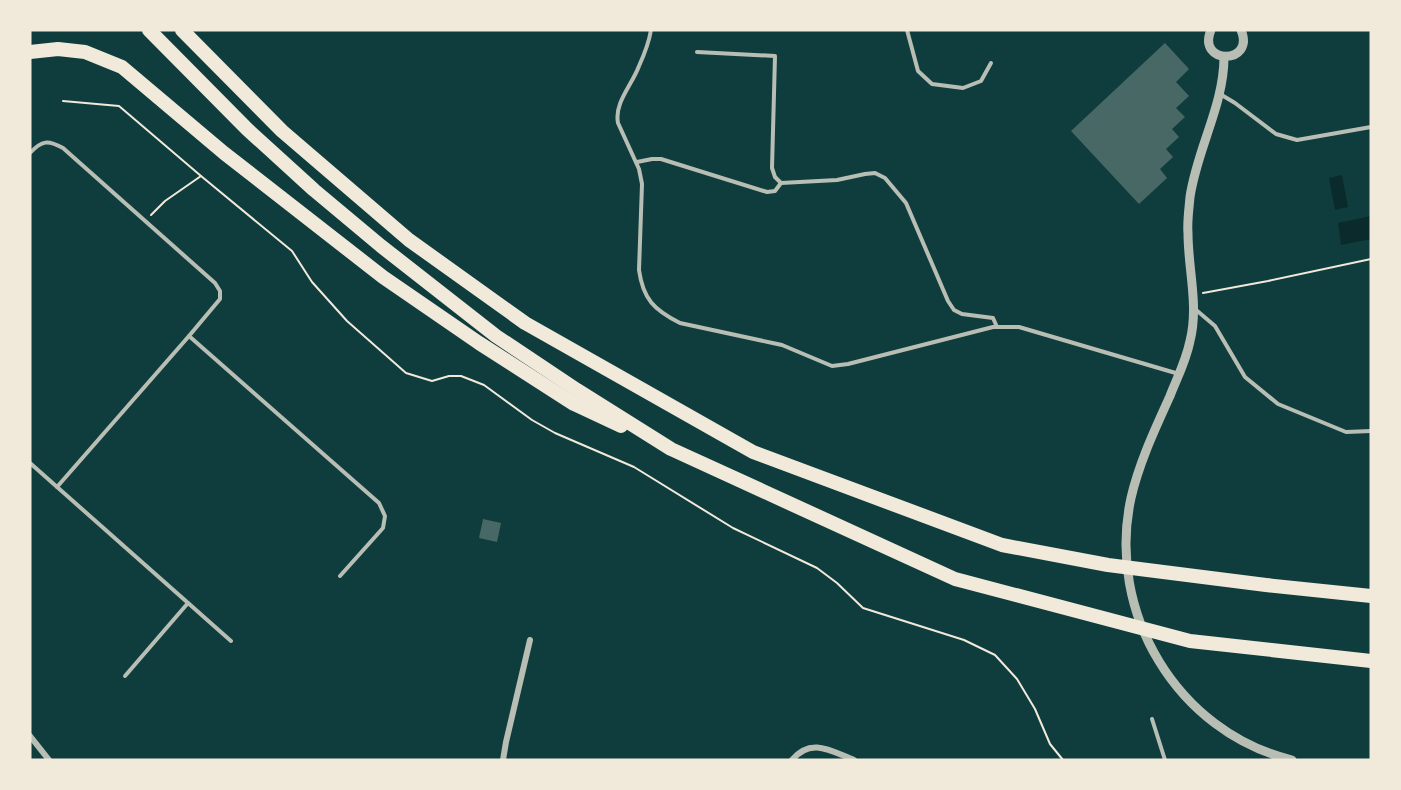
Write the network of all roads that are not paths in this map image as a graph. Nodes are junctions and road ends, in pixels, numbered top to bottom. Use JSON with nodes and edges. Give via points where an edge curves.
{"nodes":[{"id":1,"x":149,"y":30,"type":"edge"},
{"id":2,"x":182,"y":30,"type":"edge"},
{"id":3,"x":651,"y":30,"type":"edge"},
{"id":4,"x":907,"y":30,"type":"edge"},
{"id":5,"x":1211,"y":30,"type":"edge"},
{"id":6,"x":1241,"y":30,"type":"edge"},
{"id":7,"x":30,"y":52,"type":"edge"},
{"id":8,"x":697,"y":52,"type":"dead end"},
{"id":9,"x":1224,"y":57,"type":"junction"},
{"id":10,"x":991,"y":63,"type":"dead end"},
{"id":11,"x":1220,"y":93,"type":"junction"},
{"id":12,"x":1371,"y":127,"type":"edge"},
{"id":13,"x":30,"y":153,"type":"edge"},
{"id":14,"x":637,"y":162,"type":"junction"},
{"id":15,"x":781,"y":183,"type":"junction"},
{"id":16,"x":1194,"y":308,"type":"junction"},
{"id":17,"x":997,"y":327,"type":"junction"},
{"id":18,"x":189,"y":336,"type":"junction"},
{"id":19,"x":1179,"y":374,"type":"junction"},
{"id":20,"x":1371,"y":431,"type":"edge"},
{"id":21,"x":671,"y":449,"type":"junction"},
{"id":22,"x":30,"y":463,"type":"edge"},
{"id":23,"x":57,"y":487,"type":"junction"},
{"id":24,"x":340,"y":576,"type":"dead end"},
{"id":25,"x":1371,"y":596,"type":"edge"},
{"id":26,"x":188,"y":603,"type":"junction"},
{"id":27,"x":530,"y":640,"type":"dead end"},
{"id":28,"x":231,"y":641,"type":"dead end"},
{"id":29,"x":1371,"y":661,"type":"edge"},
{"id":30,"x":125,"y":676,"type":"dead end"},
{"id":31,"x":1152,"y":719,"type":"dead end"},
{"id":32,"x":30,"y":736,"type":"edge"},
{"id":33,"x":49,"y":760,"type":"edge"},
{"id":34,"x":503,"y":760,"type":"edge"},
{"id":35,"x":792,"y":760,"type":"edge"},
{"id":36,"x":854,"y":760,"type":"edge"},
{"id":37,"x":1165,"y":760,"type":"edge"},
{"id":38,"x":1292,"y":760,"type":"edge"}],
"edges":[{"from":1,"to":21,"type":"highway","via":[[247,129],[381,246],[496,336]]},
{"from":2,"to":25,"type":"highway","via":[[282,131],[409,240],[525,323],[753,452],[1002,545],[1108,565]]},
{"from":3,"to":14,"type":"lane","via":[[639,68],[616,115]]},
{"from":4,"to":10,"type":"lane","via":[[918,72],[933,84],[963,88],[981,81]]},
{"from":5,"to":9,"type":"street","via":[[1211,49]]},
{"from":6,"to":9,"type":"street","via":[[1244,40],[1240,50]]},
{"from":7,"to":21,"type":"highway","via":[[85,52],[122,67],[224,153],[383,277],[574,404]]},
{"from":8,"to":15,"type":"lane","via":[[775,56],[772,168]]},
{"from":9,"to":11,"type":"street"},
{"from":11,"to":12,"type":"lane","via":[[1276,134],[1297,140]]},
{"from":11,"to":16,"type":"street","via":[[1190,196],[1188,233]]},
{"from":13,"to":18,"type":"lane","via":[[38,144],[51,142],[63,148],[215,283],[220,299]]},
{"from":14,"to":15,"type":"lane","via":[[661,159],[767,192],[775,191]]},
{"from":14,"to":17,"type":"lane","via":[[642,184],[641,282],[653,306],[680,323],[782,345],[832,366]]},
{"from":15,"to":17,"type":"lane","via":[[875,173],[885,178],[906,203],[954,310],[993,318]]},
{"from":16,"to":19,"type":"street","via":[[1190,341]]},
{"from":16,"to":20,"type":"lane","via":[[1215,326],[1245,377],[1278,404],[1346,432]]},
{"from":17,"to":19,"type":"lane","via":[[1019,327]]},
{"from":18,"to":23,"type":"lane"},
{"from":18,"to":24,"type":"lane","via":[[379,503],[385,516],[383,528]]},
{"from":19,"to":38,"type":"street","via":[[1131,498],[1126,545],[1133,602],[1157,660],[1180,691],[1234,736]]},
{"from":21,"to":29,"type":"highway","via":[[955,579],[1190,641]]},
{"from":22,"to":23,"type":"lane"},
{"from":23,"to":26,"type":"lane"},
{"from":26,"to":28,"type":"lane"},
{"from":26,"to":30,"type":"lane"},
{"from":27,"to":34,"type":"street"},
{"from":31,"to":37,"type":"lane"},
{"from":32,"to":33,"type":"street"},
{"from":35,"to":36,"type":"street","via":[[800,752],[819,746]]}]}
